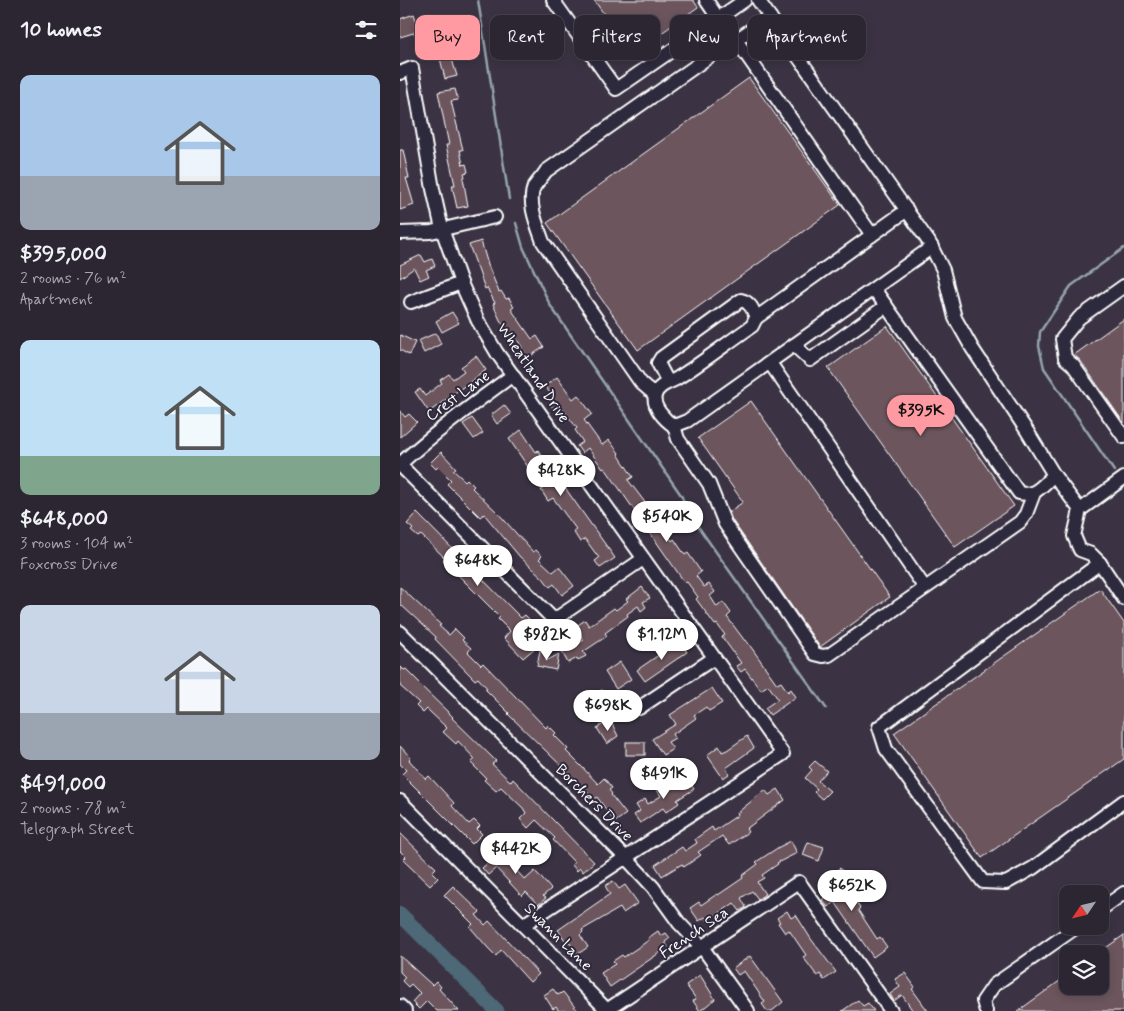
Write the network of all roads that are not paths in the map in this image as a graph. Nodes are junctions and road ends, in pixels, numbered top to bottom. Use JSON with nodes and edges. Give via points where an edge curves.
{"nodes":[{"id":1,"x":553,"y":0,"type":"edge"},
{"id":2,"x":706,"y":0,"type":"edge"},
{"id":3,"x":745,"y":0,"type":"edge"},
{"id":4,"x":758,"y":0,"type":"edge"},
{"id":5,"x":716,"y":15,"type":"edge"},
{"id":6,"x":722,"y":15,"type":"edge"},
{"id":7,"x":769,"y":15,"type":"edge"},
{"id":8,"x":738,"y":43,"type":"edge"},
{"id":9,"x":670,"y":51,"type":"edge"},
{"id":10,"x":704,"y":60,"type":"edge"},
{"id":11,"x":801,"y":60,"type":"edge"},
{"id":12,"x":406,"y":71,"type":"edge"},
{"id":13,"x":907,"y":210,"type":"junction"},
{"id":14,"x":495,"y":217,"type":"dead end"},
{"id":15,"x":442,"y":229,"type":"junction"},
{"id":16,"x":400,"y":233,"type":"edge"},
{"id":17,"x":872,"y":235,"type":"junction"},
{"id":18,"x":932,"y":247,"type":"junction"},
{"id":19,"x":461,"y":283,"type":"junction"},
{"id":20,"x":1124,"y":286,"type":"edge"},
{"id":21,"x":874,"y":289,"type":"junction"},
{"id":22,"x":411,"y":302,"type":"dead end"},
{"id":23,"x":886,"y":306,"type":"junction"},
{"id":24,"x":756,"y":318,"type":"junction"},
{"id":25,"x":794,"y":345,"type":"junction"},
{"id":26,"x":770,"y":363,"type":"junction"},
{"id":27,"x":513,"y":375,"type":"junction"},
{"id":28,"x":668,"y":382,"type":"junction"},
{"id":29,"x":655,"y":395,"type":"junction"},
{"id":30,"x":674,"y":426,"type":"junction"},
{"id":31,"x":1124,"y":437,"type":"edge"},
{"id":32,"x":400,"y":464,"type":"edge"},
{"id":33,"x":1054,"y":475,"type":"junction"},
{"id":34,"x":1124,"y":478,"type":"edge"},
{"id":35,"x":1034,"y":493,"type":"junction"},
{"id":36,"x":1080,"y":510,"type":"junction"},
{"id":37,"x":643,"y":559,"type":"junction"},
{"id":38,"x":1100,"y":563,"type":"junction"},
{"id":39,"x":925,"y":588,"type":"junction"},
{"id":40,"x":1124,"y":599,"type":"edge"},
{"id":41,"x":400,"y":632,"type":"edge"},
{"id":42,"x":714,"y":658,"type":"junction"},
{"id":43,"x":639,"y":708,"type":"dead end"},
{"id":44,"x":400,"y":801,"type":"edge"},
{"id":45,"x":1124,"y":801,"type":"edge"},
{"id":46,"x":626,"y":858,"type":"junction"},
{"id":47,"x":1124,"y":893,"type":"edge"},
{"id":48,"x":1109,"y":904,"type":"edge"},
{"id":49,"x":523,"y":925,"type":"junction"},
{"id":50,"x":1065,"y":935,"type":"edge"},
{"id":51,"x":702,"y":947,"type":"junction"},
{"id":52,"x":400,"y":1006,"type":"edge"},
{"id":53,"x":405,"y":1011,"type":"edge"},
{"id":54,"x":608,"y":1011,"type":"edge"},
{"id":55,"x":748,"y":1011,"type":"edge"},
{"id":56,"x":890,"y":1011,"type":"edge"},
{"id":57,"x":986,"y":1011,"type":"edge"}],
"edges":[{"from":1,"to":9,"type":"street","via":[[616,89]]},
{"from":2,"to":5,"type":"street"},
{"from":3,"to":6,"type":"street"},
{"from":4,"to":7,"type":"street"},
{"from":8,"to":17,"type":"street"},
{"from":10,"to":29,"type":"street","via":[[546,171],[534,186],[531,197],[543,242],[641,383]]},
{"from":11,"to":13,"type":"street"},
{"from":12,"to":15,"type":"street","name":"Wheatland Drive"},
{"from":13,"to":17,"type":"street"},
{"from":13,"to":18,"type":"street"},
{"from":14,"to":15,"type":"street"},
{"from":15,"to":16,"type":"street"},
{"from":15,"to":19,"type":"street","name":"Wheatland Drive"},
{"from":17,"to":24,"type":"street"},
{"from":18,"to":21,"type":"street"},
{"from":18,"to":33,"type":"street","via":[[944,270],[955,318]]},
{"from":19,"to":22,"type":"street"},
{"from":19,"to":27,"type":"street","name":"Wheatland Drive","via":[[478,321]]},
{"from":20,"to":31,"type":"street","via":[[1079,318],[1062,339],[1065,358]]},
{"from":21,"to":23,"type":"street"},
{"from":21,"to":25,"type":"street"},
{"from":23,"to":25,"type":"street","via":[[810,360]]},
{"from":23,"to":35,"type":"street","via":[[1013,487],[1019,493]]},
{"from":24,"to":28,"type":"street","via":[[752,326]]},
{"from":24,"to":28,"type":"street","via":[[746,301],[740,300],[661,358],[658,363]]},
{"from":25,"to":26,"type":"street"},
{"from":26,"to":30,"type":"street","via":[[687,421]]},
{"from":26,"to":39,"type":"street"},
{"from":27,"to":32,"type":"street","name":"Crest Lane","via":[[469,406]]},
{"from":27,"to":37,"type":"street","name":"Wheatland Drive"},
{"from":28,"to":29,"type":"street","via":[[659,387]]},
{"from":29,"to":30,"type":"street","via":[[660,413]]},
{"from":30,"to":39,"type":"street","via":[[678,439],[709,484],[724,524],[815,654],[829,655]]},
{"from":32,"to":37,"type":"street","via":[[554,620]]},
{"from":33,"to":35,"type":"street"},
{"from":33,"to":36,"type":"street"},
{"from":34,"to":36,"type":"street"},
{"from":35,"to":39,"type":"street","via":[[1020,522]]},
{"from":36,"to":38,"type":"street","via":[[1074,536],[1080,550],[1091,554]]},
{"from":37,"to":42,"type":"street","name":"Wheatland Drive"},
{"from":38,"to":40,"type":"street"},
{"from":38,"to":45,"type":"street","via":[[879,728],[886,748],[984,882],[1006,883],[1033,868]]},
{"from":41,"to":46,"type":"street","name":"Borchers Drive"},
{"from":42,"to":43,"type":"street"},
{"from":42,"to":46,"type":"street","name":"Wheatland Drive","via":[[783,754]]},
{"from":44,"to":49,"type":"street","name":"Swann Lane"},
{"from":46,"to":49,"type":"street"},
{"from":46,"to":51,"type":"street","name":"Borchers Drive"},
{"from":47,"to":48,"type":"street"},
{"from":49,"to":54,"type":"street","name":"Swann Lane"},
{"from":50,"to":57,"type":"street","via":[[994,985],[983,1001]]},
{"from":51,"to":54,"type":"street","name":"French Sea"},
{"from":51,"to":55,"type":"street","name":"Borchers Drive"},
{"from":51,"to":56,"type":"street","name":"French Sea","via":[[799,882]]},
{"from":52,"to":53,"type":"street"}]}
